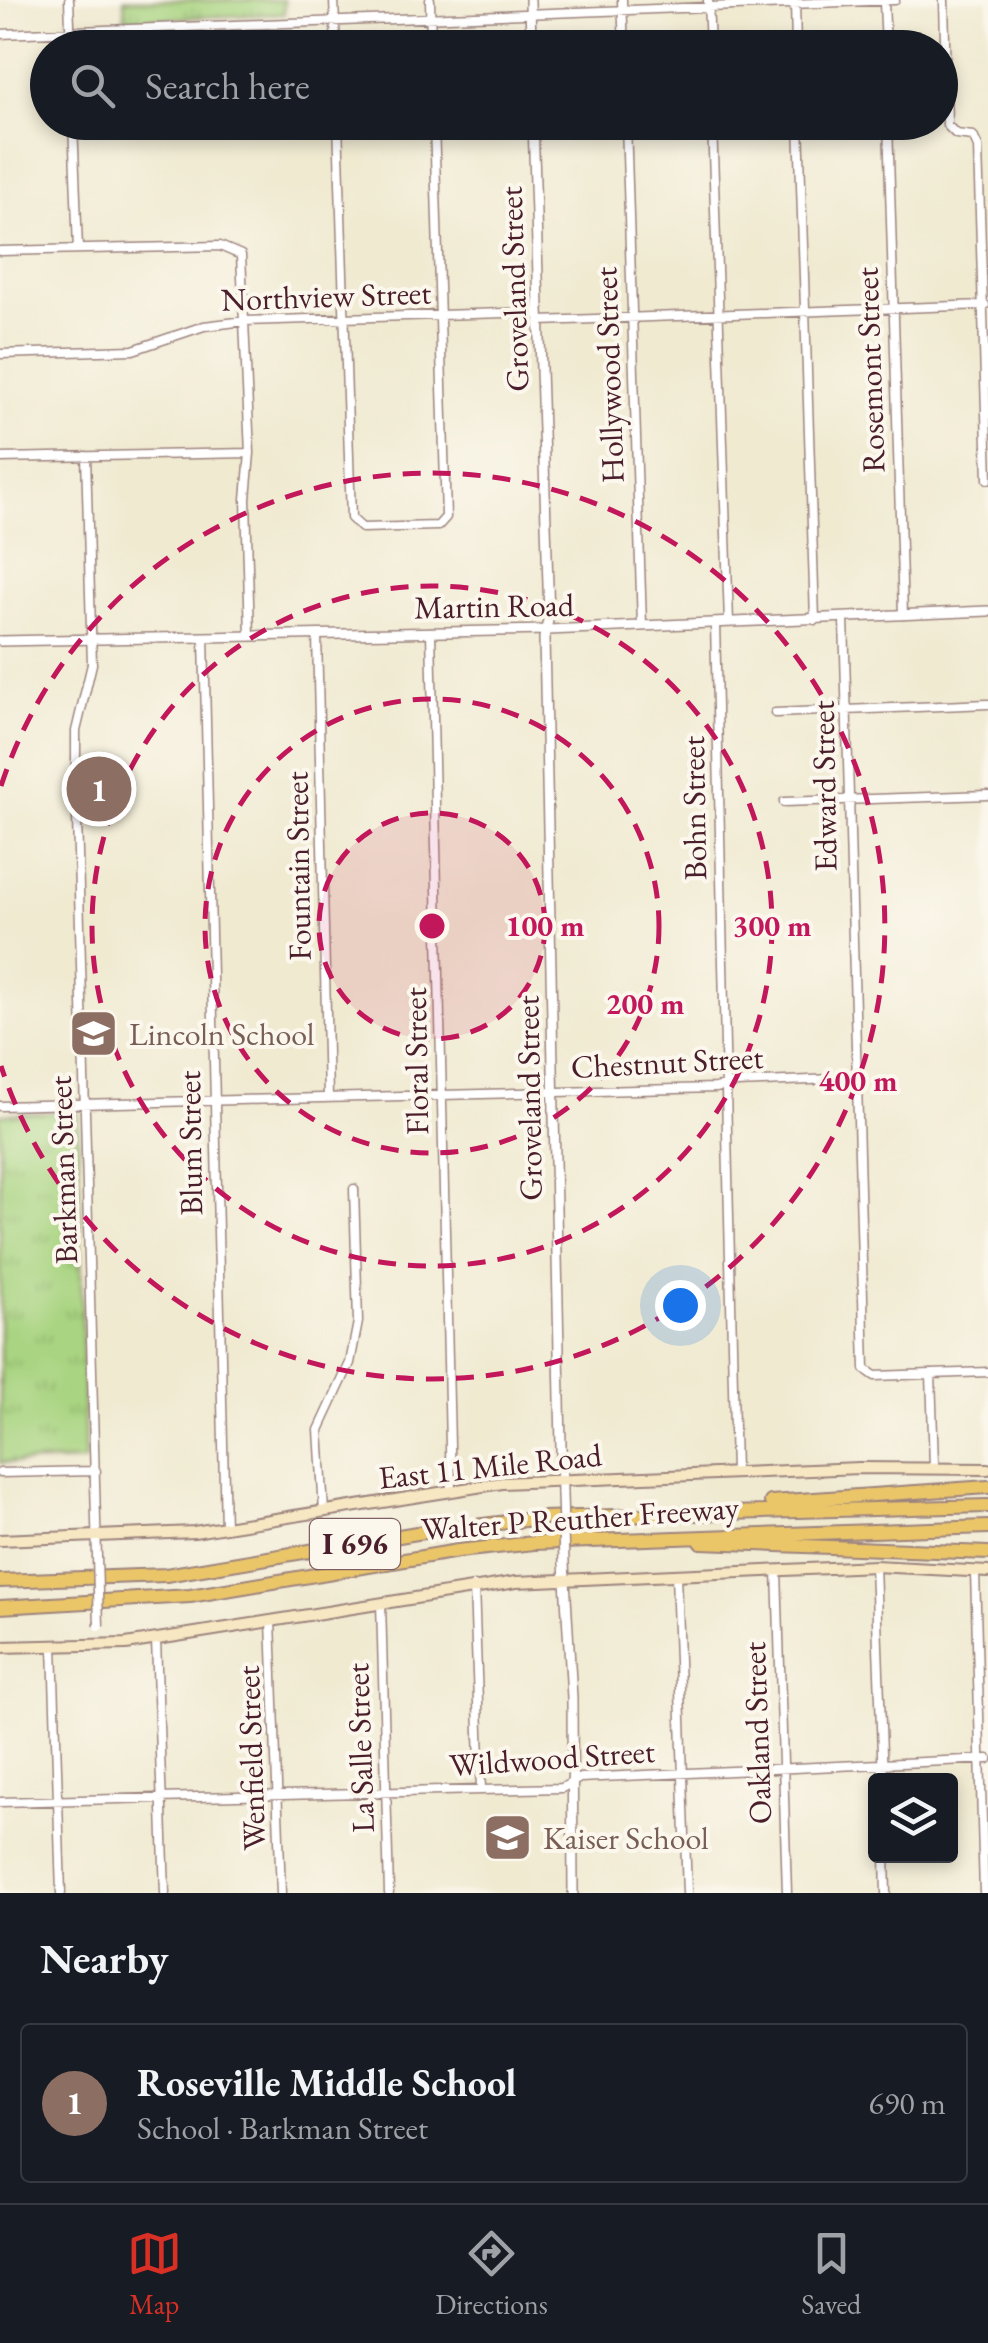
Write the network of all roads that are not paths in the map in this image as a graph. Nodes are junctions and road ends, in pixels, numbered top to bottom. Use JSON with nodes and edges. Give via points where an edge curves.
{"nodes":[{"id":1,"x":69,"y":0,"type":"edge"},
{"id":2,"x":334,"y":0,"type":"edge"},
{"id":3,"x":430,"y":0,"type":"edge"},
{"id":4,"x":530,"y":0,"type":"edge"},
{"id":5,"x":622,"y":0,"type":"edge"},
{"id":6,"x":895,"y":0,"type":"edge"},
{"id":7,"x":944,"y":0,"type":"edge"},
{"id":8,"x":884,"y":1,"type":"edge"},
{"id":9,"x":795,"y":3,"type":"edge"},
{"id":10,"x":708,"y":4,"type":"edge"},
{"id":11,"x":623,"y":11,"type":"junction"},
{"id":12,"x":530,"y":15,"type":"junction"},
{"id":13,"x":430,"y":18,"type":"junction"},
{"id":14,"x":335,"y":22,"type":"junction"},
{"id":15,"x":70,"y":30,"type":"edge"},
{"id":16,"x":99,"y":30,"type":"edge"},
{"id":17,"x":335,"y":30,"type":"edge"},
{"id":18,"x":431,"y":30,"type":"edge"},
{"id":19,"x":530,"y":30,"type":"edge"},
{"id":20,"x":624,"y":30,"type":"edge"},
{"id":21,"x":709,"y":30,"type":"edge"},
{"id":22,"x":796,"y":30,"type":"edge"},
{"id":23,"x":885,"y":30,"type":"edge"},
{"id":24,"x":945,"y":30,"type":"edge"},
{"id":25,"x":30,"y":33,"type":"edge"},
{"id":26,"x":0,"y":34,"type":"edge"},
{"id":27,"x":958,"y":134,"type":"edge"},
{"id":28,"x":75,"y":140,"type":"edge"},
{"id":29,"x":339,"y":140,"type":"edge"},
{"id":30,"x":435,"y":140,"type":"edge"},
{"id":31,"x":534,"y":140,"type":"edge"},
{"id":32,"x":627,"y":140,"type":"edge"},
{"id":33,"x":713,"y":140,"type":"edge"},
{"id":34,"x":800,"y":140,"type":"edge"},
{"id":35,"x":889,"y":140,"type":"edge"},
{"id":36,"x":78,"y":249,"type":"junction"},
{"id":37,"x":0,"y":250,"type":"edge"},
{"id":38,"x":985,"y":304,"type":"edge"},
{"id":39,"x":894,"y":308,"type":"junction"},
{"id":40,"x":805,"y":312,"type":"junction"},
{"id":41,"x":718,"y":315,"type":"junction"},
{"id":42,"x":440,"y":316,"type":"junction"},
{"id":43,"x":539,"y":317,"type":"junction"},
{"id":44,"x":344,"y":318,"type":"junction"},
{"id":45,"x":632,"y":318,"type":"junction"},
{"id":46,"x":245,"y":322,"type":"junction"},
{"id":47,"x":0,"y":354,"type":"edge"},
{"id":48,"x":250,"y":452,"type":"junction"},
{"id":49,"x":86,"y":456,"type":"junction"},
{"id":50,"x":0,"y":458,"type":"edge"},
{"id":51,"x":988,"y":479,"type":"edge"},
{"id":52,"x":988,"y":611,"type":"edge"},
{"id":53,"x":902,"y":615,"type":"junction"},
{"id":54,"x":844,"y":618,"type":"junction"},
{"id":55,"x":814,"y":620,"type":"junction"},
{"id":56,"x":729,"y":622,"type":"junction"},
{"id":57,"x":715,"y":623,"type":"junction"},
{"id":58,"x":642,"y":626,"type":"junction"},
{"id":59,"x":548,"y":630,"type":"junction"},
{"id":60,"x":431,"y":632,"type":"junction"},
{"id":61,"x":318,"y":634,"type":"junction"},
{"id":62,"x":250,"y":636,"type":"junction"},
{"id":63,"x":204,"y":637,"type":"junction"},
{"id":64,"x":92,"y":639,"type":"junction"},
{"id":65,"x":0,"y":641,"type":"edge"},
{"id":66,"x":988,"y":704,"type":"edge"},
{"id":67,"x":848,"y":710,"type":"junction"},
{"id":68,"x":775,"y":713,"type":"dead end"},
{"id":69,"x":988,"y":795,"type":"edge"},
{"id":70,"x":849,"y":800,"type":"junction"},
{"id":71,"x":784,"y":802,"type":"dead end"},
{"id":72,"x":857,"y":1078,"type":"junction"},
{"id":73,"x":726,"y":1086,"type":"junction"},
{"id":74,"x":554,"y":1092,"type":"junction"},
{"id":75,"x":442,"y":1094,"type":"junction"},
{"id":76,"x":328,"y":1097,"type":"junction"},
{"id":77,"x":214,"y":1099,"type":"junction"},
{"id":78,"x":87,"y":1102,"type":"junction"},
{"id":79,"x":0,"y":1106,"type":"edge"},
{"id":80,"x":354,"y":1189,"type":"dead end"},
{"id":81,"x":988,"y":1372,"type":"edge"},
{"id":82,"x":931,"y":1374,"type":"junction"},
{"id":83,"x":934,"y":1466,"type":"junction"},
{"id":84,"x":988,"y":1468,"type":"edge"},
{"id":85,"x":96,"y":1471,"type":"junction"},
{"id":86,"x":735,"y":1472,"type":"junction"},
{"id":87,"x":0,"y":1473,"type":"edge"},
{"id":88,"x":562,"y":1479,"type":"junction"},
{"id":89,"x":988,"y":1488,"type":"edge"},
{"id":90,"x":451,"y":1489,"type":"junction"},
{"id":91,"x":988,"y":1506,"type":"edge"},
{"id":92,"x":324,"y":1512,"type":"junction"},
{"id":93,"x":710,"y":1513,"type":"junction"},
{"id":94,"x":988,"y":1527,"type":"edge"},
{"id":95,"x":225,"y":1528,"type":"junction"},
{"id":96,"x":96,"y":1538,"type":"junction"},
{"id":97,"x":0,"y":1540,"type":"edge"},
{"id":98,"x":585,"y":1540,"type":"junction"},
{"id":99,"x":988,"y":1553,"type":"edge"},
{"id":100,"x":875,"y":1566,"type":"junction"},
{"id":101,"x":777,"y":1570,"type":"junction"},
{"id":102,"x":974,"y":1570,"type":"junction"},
{"id":103,"x":988,"y":1572,"type":"edge"},
{"id":104,"x":676,"y":1574,"type":"junction"},
{"id":105,"x":564,"y":1579,"type":"junction"},
{"id":106,"x":0,"y":1581,"type":"edge"},
{"id":107,"x":474,"y":1586,"type":"junction"},
{"id":108,"x":381,"y":1601,"type":"junction"},
{"id":109,"x":0,"y":1606,"type":"edge"},
{"id":110,"x":271,"y":1621,"type":"junction"},
{"id":111,"x":156,"y":1640,"type":"junction"},
{"id":112,"x":53,"y":1646,"type":"junction"},
{"id":113,"x":98,"y":1646,"type":"junction"},
{"id":114,"x":0,"y":1647,"type":"edge"},
{"id":115,"x":984,"y":1759,"type":"edge"},
{"id":116,"x":882,"y":1764,"type":"junction"},
{"id":117,"x":784,"y":1768,"type":"junction"},
{"id":118,"x":883,"y":1773,"type":"edge"},
{"id":119,"x":684,"y":1774,"type":"junction"},
{"id":120,"x":570,"y":1783,"type":"junction"},
{"id":121,"x":481,"y":1790,"type":"junction"},
{"id":122,"x":386,"y":1792,"type":"junction"},
{"id":123,"x":279,"y":1795,"type":"junction"},
{"id":124,"x":162,"y":1798,"type":"junction"},
{"id":125,"x":58,"y":1800,"type":"junction"},
{"id":126,"x":0,"y":1802,"type":"edge"},
{"id":127,"x":885,"y":1863,"type":"edge"},
{"id":128,"x":61,"y":1893,"type":"edge"},
{"id":129,"x":164,"y":1893,"type":"edge"},
{"id":130,"x":281,"y":1893,"type":"edge"},
{"id":131,"x":389,"y":1893,"type":"edge"},
{"id":132,"x":573,"y":1893,"type":"edge"},
{"id":133,"x":686,"y":1893,"type":"edge"},
{"id":134,"x":787,"y":1893,"type":"edge"},
{"id":135,"x":886,"y":1893,"type":"edge"},
{"id":136,"x":984,"y":1893,"type":"edge"}],
"edges":[{"from":1,"to":15,"type":"street"},
{"from":2,"to":14,"type":"street"},
{"from":3,"to":13,"type":"street"},
{"from":4,"to":12,"type":"street"},
{"from":5,"to":11,"type":"street"},
{"from":6,"to":8,"type":"street"},
{"from":7,"to":24,"type":"street"},
{"from":8,"to":9,"type":"street"},
{"from":8,"to":23,"type":"street"},
{"from":9,"to":10,"type":"street"},
{"from":9,"to":22,"type":"street"},
{"from":10,"to":11,"type":"street"},
{"from":10,"to":21,"type":"street"},
{"from":11,"to":12,"type":"street"},
{"from":11,"to":20,"type":"street"},
{"from":12,"to":13,"type":"street"},
{"from":12,"to":19,"type":"street"},
{"from":13,"to":14,"type":"street"},
{"from":13,"to":18,"type":"street"},
{"from":14,"to":16,"type":"street"},
{"from":14,"to":17,"type":"street"},
{"from":25,"to":26,"type":"street"},
{"from":27,"to":38,"type":"street","via":[[977,143]]},
{"from":28,"to":36,"type":"street"},
{"from":29,"to":44,"type":"street"},
{"from":30,"to":42,"type":"street"},
{"from":31,"to":43,"type":"street","name":"Groveland Street"},
{"from":32,"to":45,"type":"street","name":"Hollywood Street"},
{"from":33,"to":41,"type":"street"},
{"from":34,"to":40,"type":"street"},
{"from":35,"to":39,"type":"street","name":"Rosemont Street"},
{"from":36,"to":37,"type":"street"},
{"from":36,"to":46,"type":"street","via":[[236,250],[243,262]]},
{"from":38,"to":39,"type":"street","name":"Northview Street"},
{"from":38,"to":51,"type":"street"},
{"from":39,"to":40,"type":"street","name":"Northview Street"},
{"from":39,"to":53,"type":"street","name":"Rosemont Street"},
{"from":40,"to":41,"type":"street","name":"Northview Street"},
{"from":40,"to":55,"type":"street"},
{"from":41,"to":45,"type":"street","name":"Northview Street"},
{"from":41,"to":56,"type":"street"},
{"from":42,"to":43,"type":"street","name":"Northview Street"},
{"from":42,"to":44,"type":"street","name":"Northview Street"},
{"from":42,"to":44,"type":"street","via":[[444,522],[362,528],[351,518]]},
{"from":43,"to":45,"type":"street","name":"Northview Street"},
{"from":43,"to":59,"type":"street","name":"Groveland Street"},
{"from":44,"to":46,"type":"street","name":"Northview Street"},
{"from":45,"to":58,"type":"street","name":"Hollywood Street"},
{"from":46,"to":47,"type":"street","name":"Northview Street","via":[[204,326],[133,350]]},
{"from":46,"to":48,"type":"street"},
{"from":48,"to":49,"type":"street"},
{"from":48,"to":62,"type":"street"},
{"from":49,"to":50,"type":"street"},
{"from":49,"to":64,"type":"street","name":"Barkman Street"},
{"from":52,"to":53,"type":"street","name":"Martin Road"},
{"from":53,"to":54,"type":"street","name":"Martin Road"},
{"from":54,"to":55,"type":"street","name":"Martin Road"},
{"from":54,"to":67,"type":"street","name":"Edward Street"},
{"from":55,"to":56,"type":"street","name":"Martin Road"},
{"from":56,"to":57,"type":"street","name":"Martin Road"},
{"from":57,"to":58,"type":"street","name":"Martin Road"},
{"from":57,"to":73,"type":"street","name":"Bohn Street"},
{"from":58,"to":59,"type":"street","name":"Martin Road"},
{"from":59,"to":60,"type":"street","name":"Martin Road"},
{"from":59,"to":74,"type":"street","name":"Groveland Street"},
{"from":60,"to":61,"type":"street","name":"Martin Road"},
{"from":60,"to":75,"type":"street","name":"Floral Street"},
{"from":61,"to":62,"type":"street","name":"Martin Road"},
{"from":61,"to":76,"type":"street","name":"Fountain Street"},
{"from":62,"to":63,"type":"street","name":"Martin Road"},
{"from":63,"to":64,"type":"street","name":"Martin Road"},
{"from":63,"to":77,"type":"street","name":"Blum Street"},
{"from":64,"to":65,"type":"street","name":"Martin Road"},
{"from":64,"to":78,"type":"street","name":"Barkman Street","via":[[76,731]]},
{"from":66,"to":67,"type":"street"},
{"from":67,"to":68,"type":"street"},
{"from":67,"to":70,"type":"street","name":"Edward Street"},
{"from":69,"to":70,"type":"street"},
{"from":70,"to":71,"type":"street"},
{"from":70,"to":72,"type":"street","name":"Edward Street"},
{"from":72,"to":73,"type":"street","name":"Chestnut Street"},
{"from":72,"to":82,"type":"street","name":"Edward Street","via":[[866,1373]]},
{"from":73,"to":74,"type":"street","name":"Chestnut Street"},
{"from":73,"to":86,"type":"street","name":"Bohn Street"},
{"from":74,"to":75,"type":"street","name":"Chestnut Street"},
{"from":74,"to":88,"type":"street","name":"Groveland Street"},
{"from":75,"to":76,"type":"street","name":"Chestnut Street"},
{"from":75,"to":90,"type":"street","name":"Floral Street"},
{"from":76,"to":77,"type":"street","name":"Chestnut Street"},
{"from":77,"to":78,"type":"street","name":"Chestnut Street"},
{"from":77,"to":95,"type":"street","name":"Blum Street"},
{"from":78,"to":79,"type":"street","name":"Chestnut Street"},
{"from":78,"to":85,"type":"street","name":"Barkman Street"},
{"from":80,"to":92,"type":"street","via":[[358,1322],[350,1363],[319,1430]]},
{"from":81,"to":82,"type":"street"},
{"from":82,"to":83,"type":"street"},
{"from":83,"to":84,"type":"main road","name":"East 11 Mile Road"},
{"from":83,"to":86,"type":"main road","name":"East 11 Mile Road"},
{"from":85,"to":87,"type":"street"},
{"from":85,"to":96,"type":"street","name":"Barkman Street"},
{"from":86,"to":88,"type":"main road","name":"East 11 Mile Road"},
{"from":88,"to":90,"type":"main road","name":"East 11 Mile Road"},
{"from":88,"to":105,"type":"street","name":"Groveland Street","bridge":true},
{"from":89,"to":93,"type":"highway","via":[[775,1502]]},
{"from":90,"to":92,"type":"main road","name":"East 11 Mile Road"},
{"from":91,"to":93,"type":"highway","name":"Walter P Reuther Freeway","number":"I 696"},
{"from":92,"to":95,"type":"main road","name":"East 11 Mile Road"},
{"from":93,"to":106,"type":"highway","name":"Walter P Reuther Freeway","number":"I 696","via":[[491,1523],[166,1575]]},
{"from":94,"to":98,"type":"highway","name":"Walter P Reuther Freeway","number":"I 696"},
{"from":95,"to":96,"type":"main road","name":"East 11 Mile Road"},
{"from":96,"to":97,"type":"main road","name":"East 11 Mile Road"},
{"from":96,"to":113,"type":"street","name":"Barkman Street","bridge":true},
{"from":98,"to":99,"type":"highway","via":[[615,1546],[718,1542]]},
{"from":98,"to":109,"type":"highway","name":"Walter P Reuther Freeway","number":"I 696","via":[[458,1551],[190,1596]]},
{"from":100,"to":101,"type":"main road"},
{"from":100,"to":102,"type":"main road"},
{"from":100,"to":116,"type":"street"},
{"from":101,"to":104,"type":"main road"},
{"from":101,"to":117,"type":"street","name":"Oakland Street"},
{"from":102,"to":103,"type":"main road"},
{"from":102,"to":115,"type":"street"},
{"from":104,"to":105,"type":"main road"},
{"from":104,"to":119,"type":"street"},
{"from":105,"to":107,"type":"main road"},
{"from":105,"to":120,"type":"street","name":"Groveland Street"},
{"from":107,"to":108,"type":"main road"},
{"from":107,"to":121,"type":"street"},
{"from":108,"to":110,"type":"main road"},
{"from":108,"to":122,"type":"street","name":"La Salle Street"},
{"from":110,"to":111,"type":"main road"},
{"from":110,"to":123,"type":"street","name":"Wenfield Street"},
{"from":111,"to":113,"type":"main road"},
{"from":111,"to":124,"type":"street"},
{"from":112,"to":113,"type":"main road"},
{"from":112,"to":114,"type":"main road"},
{"from":112,"to":125,"type":"street"},
{"from":115,"to":116,"type":"street","name":"Wildwood Street"},
{"from":115,"to":136,"type":"street"},
{"from":116,"to":117,"type":"street","name":"Wildwood Street"},
{"from":116,"to":118,"type":"street"},
{"from":117,"to":119,"type":"street","name":"Wildwood Street"},
{"from":117,"to":134,"type":"street","name":"Oakland Street"},
{"from":119,"to":120,"type":"street","name":"Wildwood Street"},
{"from":119,"to":133,"type":"street"},
{"from":120,"to":121,"type":"street","name":"Wildwood Street"},
{"from":120,"to":132,"type":"street","name":"Groveland Street"},
{"from":121,"to":122,"type":"street","name":"Wildwood Street"},
{"from":122,"to":123,"type":"street","name":"Wildwood Street"},
{"from":122,"to":131,"type":"street","name":"La Salle Street"},
{"from":123,"to":124,"type":"street","name":"Wildwood Street"},
{"from":123,"to":130,"type":"street","name":"Wenfield Street"},
{"from":124,"to":125,"type":"street","name":"Wildwood Street"},
{"from":124,"to":129,"type":"street"},
{"from":125,"to":126,"type":"street","name":"Wildwood Street"},
{"from":125,"to":128,"type":"street"},
{"from":127,"to":135,"type":"street"}]}
